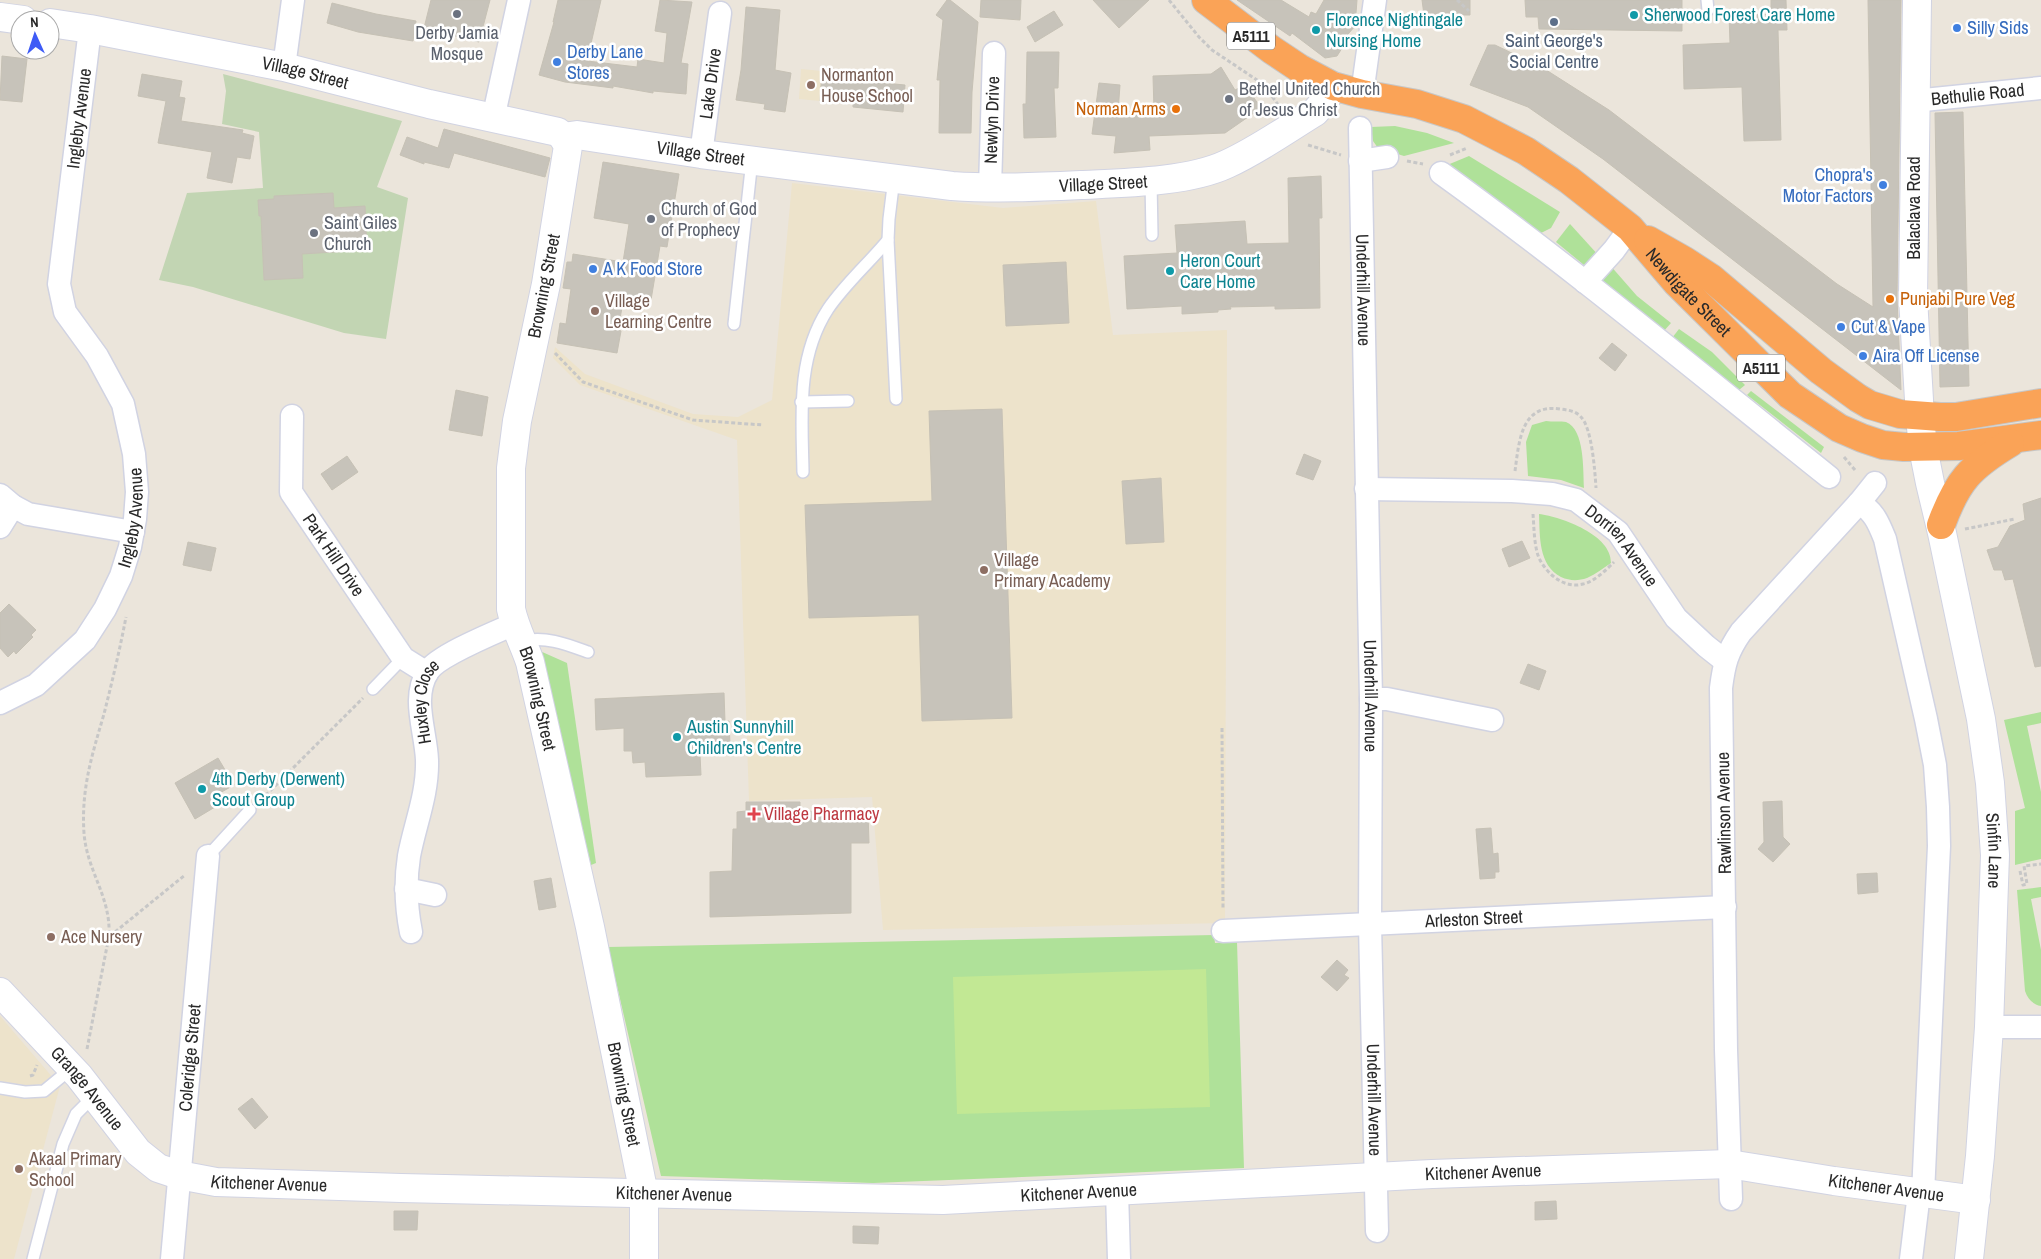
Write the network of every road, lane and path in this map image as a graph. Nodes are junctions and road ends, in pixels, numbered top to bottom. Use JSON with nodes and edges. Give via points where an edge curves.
{"nodes":[{"id":1,"x":293,"y":0,"type":"edge"},
{"id":2,"x":519,"y":0,"type":"edge"},
{"id":3,"x":1169,"y":0,"type":"edge"},
{"id":4,"x":1206,"y":0,"type":"edge"},
{"id":5,"x":1376,"y":0,"type":"edge"},
{"id":6,"x":1457,"y":0,"type":"edge"},
{"id":7,"x":1917,"y":0,"type":"edge"},
{"id":8,"x":1469,"y":11,"type":"dead end"},
{"id":9,"x":720,"y":12,"type":"dead end"},
{"id":10,"x":60,"y":25,"type":"edge"},
{"id":11,"x":90,"y":29,"type":"junction"},
{"id":12,"x":994,"y":52,"type":"dead end"},
{"id":13,"x":284,"y":67,"type":"junction"},
{"id":14,"x":1333,"y":86,"type":"junction"},
{"id":15,"x":2041,"y":88,"type":"edge"},
{"id":16,"x":1362,"y":94,"type":"junction"},
{"id":17,"x":1914,"y":101,"type":"junction"},
{"id":18,"x":493,"y":119,"type":"junction"},
{"id":19,"x":1292,"y":126,"type":"junction"},
{"id":20,"x":1360,"y":128,"type":"dead end"},
{"id":21,"x":563,"y":137,"type":"junction"},
{"id":22,"x":701,"y":154,"type":"junction"},
{"id":23,"x":1387,"y":157,"type":"dead end"},
{"id":24,"x":752,"y":160,"type":"junction"},
{"id":25,"x":1360,"y":161,"type":"junction"},
{"id":26,"x":1441,"y":173,"type":"dead end"},
{"id":27,"x":894,"y":178,"type":"junction"},
{"id":28,"x":1150,"y":181,"type":"junction"},
{"id":29,"x":990,"y":188,"type":"junction"},
{"id":30,"x":1632,"y":230,"type":"junction"},
{"id":31,"x":1152,"y":235,"type":"dead end"},
{"id":32,"x":888,"y":240,"type":"junction"},
{"id":33,"x":1585,"y":282,"type":"junction"},
{"id":34,"x":734,"y":324,"type":"dead end"},
{"id":35,"x":533,"y":347,"type":"junction"},
{"id":36,"x":896,"y":399,"type":"dead end"},
{"id":37,"x":848,"y":401,"type":"dead end"},
{"id":38,"x":801,"y":402,"type":"junction"},
{"id":39,"x":2041,"y":403,"type":"edge"},
{"id":40,"x":292,"y":416,"type":"dead end"},
{"id":41,"x":1920,"y":417,"type":"junction"},
{"id":42,"x":763,"y":425,"type":"dead end"},
{"id":43,"x":2028,"y":438,"type":"edge"},
{"id":44,"x":1923,"y":448,"type":"junction"},
{"id":45,"x":804,"y":472,"type":"dead end"},
{"id":46,"x":1829,"y":477,"type":"dead end"},
{"id":47,"x":1875,"y":483,"type":"dead end"},
{"id":48,"x":1366,"y":490,"type":"junction"},
{"id":49,"x":1521,"y":492,"type":"junction"},
{"id":50,"x":7,"y":501,"type":"edge"},
{"id":51,"x":1859,"y":503,"type":"junction"},
{"id":52,"x":1590,"y":511,"type":"junction"},
{"id":53,"x":2015,"y":519,"type":"dead end"},
{"id":54,"x":0,"y":527,"type":"edge"},
{"id":55,"x":1942,"y":529,"type":"junction"},
{"id":56,"x":133,"y":532,"type":"junction"},
{"id":57,"x":1630,"y":548,"type":"junction"},
{"id":58,"x":121,"y":576,"type":"junction"},
{"id":59,"x":518,"y":632,"type":"junction"},
{"id":60,"x":588,"y":652,"type":"dead end"},
{"id":61,"x":403,"y":658,"type":"junction"},
{"id":62,"x":1725,"y":661,"type":"junction"},
{"id":63,"x":427,"y":673,"type":"junction"},
{"id":64,"x":373,"y":689,"type":"joint"},
{"id":65,"x":1371,"y":699,"type":"junction"},
{"id":66,"x":0,"y":703,"type":"edge"},
{"id":67,"x":1492,"y":720,"type":"dead end"},
{"id":68,"x":1222,"y":728,"type":"dead end"},
{"id":69,"x":250,"y":810,"type":"joint"},
{"id":70,"x":208,"y":856,"type":"junction"},
{"id":71,"x":406,"y":889,"type":"junction"},
{"id":72,"x":435,"y":895,"type":"dead end"},
{"id":73,"x":1725,"y":907,"type":"junction"},
{"id":74,"x":1370,"y":924,"type":"junction"},
{"id":75,"x":1224,"y":931,"type":"joint"},
{"id":76,"x":411,"y":932,"type":"dead end"},
{"id":77,"x":109,"y":936,"type":"junction"},
{"id":78,"x":0,"y":992,"type":"edge"},
{"id":79,"x":1989,"y":1027,"type":"junction"},
{"id":80,"x":2041,"y":1027,"type":"edge"},
{"id":81,"x":46,"y":1041,"type":"junction"},
{"id":82,"x":26,"y":1077,"type":"dead end"},
{"id":83,"x":82,"y":1080,"type":"junction"},
{"id":84,"x":0,"y":1088,"type":"edge"},
{"id":85,"x":1729,"y":1164,"type":"junction"},
{"id":86,"x":179,"y":1175,"type":"junction"},
{"id":87,"x":1375,"y":1178,"type":"junction"},
{"id":88,"x":1117,"y":1191,"type":"junction"},
{"id":89,"x":1921,"y":1193,"type":"junction"},
{"id":90,"x":644,"y":1194,"type":"junction"},
{"id":91,"x":1731,"y":1199,"type":"dead end"},
{"id":92,"x":1976,"y":1200,"type":"junction"},
{"id":93,"x":1377,"y":1231,"type":"dead end"},
{"id":94,"x":33,"y":1259,"type":"edge"},
{"id":95,"x":172,"y":1259,"type":"edge"},
{"id":96,"x":644,"y":1259,"type":"edge"},
{"id":97,"x":1120,"y":1259,"type":"edge"},
{"id":98,"x":1911,"y":1259,"type":"edge"},
{"id":99,"x":1969,"y":1259,"type":"edge"}],
"edges":[{"from":1,"to":13,"type":"street"},
{"from":2,"to":18,"type":"street"},
{"from":3,"to":19,"type":"path","via":[[1212,50],[1263,84]]},
{"from":4,"to":14,"type":"highway","number":"A5111","via":[[1272,50]]},
{"from":5,"to":16,"type":"street"},
{"from":6,"to":8,"type":"path"},
{"from":7,"to":17,"type":"street","name":"Balaclava Road"},
{"from":9,"to":22,"type":"street","name":"Lake Drive"},
{"from":10,"to":11,"type":"street","name":"Village Street"},
{"from":11,"to":13,"type":"street","name":"Village Street"},
{"from":11,"to":56,"type":"street","name":"Ingleby Avenue","via":[[59,284],[65,312],[97,356],[123,404],[134,454],[137,492]]},
{"from":12,"to":29,"type":"street","name":"Newlyn Drive"},
{"from":13,"to":18,"type":"street","name":"Village Street"},
{"from":14,"to":16,"type":"highway","number":"A5111"},
{"from":14,"to":19,"type":"street","name":"Village Street","via":[[1315,112]]},
{"from":15,"to":17,"type":"street","name":"Bethulie Road"},
{"from":16,"to":30,"type":"highway","name":"Newdigate Street","number":"A5111","via":[[1417,104],[1492,132],[1548,166]]},
{"from":17,"to":41,"type":"street","name":"Balaclava Road","via":[[1913,298]]},
{"from":18,"to":21,"type":"street","name":"Village Street","via":[[558,132]]},
{"from":19,"to":25,"type":"path","via":[[1306,144]]},
{"from":19,"to":28,"type":"street","name":"Village Street","via":[[1227,164],[1205,172]]},
{"from":20,"to":25,"type":"street","name":"Underhill Avenue"},
{"from":21,"to":22,"type":"street","name":"Village Street","via":[[577,135]]},
{"from":21,"to":35,"type":"street","name":"Browning Street","via":[[568,146]]},
{"from":22,"to":24,"type":"street","name":"Village Street"},
{"from":23,"to":25,"type":"street"},
{"from":24,"to":27,"type":"street","name":"Village Street"},
{"from":24,"to":34,"type":"lane"},
{"from":25,"to":48,"type":"street","name":"Underhill Avenue"},
{"from":26,"to":33,"type":"street"},
{"from":27,"to":29,"type":"street","name":"Village Street"},
{"from":27,"to":32,"type":"lane"},
{"from":28,"to":29,"type":"street","name":"Village Street"},
{"from":28,"to":31,"type":"lane"},
{"from":30,"to":33,"type":"street"},
{"from":30,"to":41,"type":"highway","name":"Newdigate Street","number":"A5111","via":[[1711,278],[1858,398],[1870,405]]},
{"from":30,"to":44,"type":"highway","name":"Newdigate Street","number":"A5111","via":[[1676,282],[1790,395],[1838,428],[1862,438],[1883,445]]},
{"from":32,"to":36,"type":"lane"},
{"from":32,"to":38,"type":"lane","via":[[828,309],[814,337],[804,370]]},
{"from":33,"to":46,"type":"street"},
{"from":35,"to":42,"type":"path","via":[[555,352],[583,382],[693,420]]},
{"from":35,"to":59,"type":"street","name":"Browning Street","via":[[517,421],[511,468],[511,609]]},
{"from":37,"to":38,"type":"lane"},
{"from":38,"to":45,"type":"lane"},
{"from":39,"to":41,"type":"highway","number":"A5111","via":[[1956,417]]},
{"from":40,"to":61,"type":"street","name":"Park Hill Drive","via":[[291,492]]},
{"from":41,"to":44,"type":"street","name":"Balaclava Road"},
{"from":43,"to":44,"type":"highway","number":"A5111"},
{"from":43,"to":55,"type":"highway","via":[[1988,456],[1970,471],[1951,497]]},
{"from":44,"to":55,"type":"street","name":"Sinfin Lane"},
{"from":47,"to":51,"type":"street","name":"Rawlinson Avenue"},
{"from":48,"to":49,"type":"street","name":"Dorrien Avenue"},
{"from":48,"to":65,"type":"street","name":"Underhill Avenue"},
{"from":49,"to":52,"type":"street","name":"Dorrien Avenue","via":[[1576,500]]},
{"from":49,"to":52,"type":"path","via":[[1518,450],[1526,422],[1537,411],[1552,408],[1572,410],[1582,417],[1589,434],[1596,491]]},
{"from":49,"to":57,"type":"path","via":[[1539,558],[1550,575],[1566,584],[1583,584],[1604,572]]},
{"from":50,"to":54,"type":"street"},
{"from":50,"to":56,"type":"street","via":[[28,514]]},
{"from":51,"to":62,"type":"street","name":"Rawlinson Avenue","via":[[1741,632]]},
{"from":51,"to":89,"type":"street","via":[[1875,516],[1885,539],[1935,765],[1939,846]]},
{"from":52,"to":57,"type":"street","name":"Dorrien Avenue","via":[[1618,532]]},
{"from":53,"to":55,"type":"path"},
{"from":55,"to":79,"type":"street","name":"Sinfin Lane","via":[[1976,687],[1990,783],[1995,855]]},
{"from":56,"to":58,"type":"street","name":"Ingleby Avenue"},
{"from":57,"to":62,"type":"street","name":"Dorrien Avenue","via":[[1676,618]]},
{"from":58,"to":66,"type":"street","name":"Ingleby Avenue","via":[[85,640],[36,685]]},
{"from":58,"to":77,"type":"path","via":[[126,617],[84,792],[86,851],[110,919]]},
{"from":59,"to":60,"type":"lane","via":[[533,639],[558,641]]},
{"from":59,"to":63,"type":"street","name":"Huxley Close","via":[[442,659]]},
{"from":59,"to":90,"type":"street","name":"Browning Street","via":[[530,662],[590,927]]},
{"from":61,"to":63,"type":"street","name":"Park Hill Drive"},
{"from":61,"to":64,"type":"lane"},
{"from":62,"to":73,"type":"street","name":"Rawlinson Avenue","via":[[1721,688]]},
{"from":63,"to":71,"type":"street","name":"Huxley Close","via":[[420,703],[426,778],[409,858]]},
{"from":64,"to":69,"type":"path"},
{"from":65,"to":67,"type":"street","via":[[1387,699]]},
{"from":65,"to":74,"type":"street","name":"Underhill Avenue"},
{"from":68,"to":75,"type":"path"},
{"from":69,"to":70,"type":"lane"},
{"from":70,"to":77,"type":"path"},
{"from":70,"to":86,"type":"street","name":"Coleridge Street"},
{"from":71,"to":72,"type":"street"},
{"from":71,"to":76,"type":"street","name":"Huxley Close"},
{"from":73,"to":74,"type":"street","name":"Arleston Street"},
{"from":73,"to":85,"type":"street","name":"Rawlinson Avenue"},
{"from":74,"to":75,"type":"street","name":"Arleston Street"},
{"from":74,"to":87,"type":"street","name":"Underhill Avenue"},
{"from":77,"to":83,"type":"path"},
{"from":78,"to":81,"type":"street","name":"Grange Avenue"},
{"from":79,"to":80,"type":"street"},
{"from":79,"to":92,"type":"street","name":"Sinfin Lane"},
{"from":81,"to":82,"type":"path","via":[[32,1075]]},
{"from":81,"to":83,"type":"street","name":"Grange Avenue"},
{"from":83,"to":84,"type":"lane","via":[[44,1091]]},
{"from":83,"to":86,"type":"street","name":"Grange Avenue","via":[[138,1152],[158,1168]]},
{"from":83,"to":94,"type":"lane","via":[[76,1114],[63,1144]]},
{"from":85,"to":87,"type":"street","name":"Kitchener Avenue"},
{"from":85,"to":89,"type":"street","name":"Kitchener Avenue"},
{"from":85,"to":91,"type":"street","name":"Rawlinson Avenue"},
{"from":86,"to":90,"type":"street","name":"Kitchener Avenue","via":[[216,1182]]},
{"from":86,"to":95,"type":"street","name":"Coleridge Street"},
{"from":87,"to":88,"type":"street","name":"Kitchener Avenue"},
{"from":87,"to":93,"type":"street","name":"Underhill Avenue"},
{"from":88,"to":90,"type":"street","name":"Kitchener Avenue","via":[[942,1200]]},
{"from":88,"to":97,"type":"street"},
{"from":89,"to":92,"type":"street","name":"Kitchener Avenue"},
{"from":89,"to":98,"type":"street"},
{"from":90,"to":96,"type":"street","name":"Browning Street"},
{"from":92,"to":99,"type":"street","name":"Sinfin Lane"}]}
